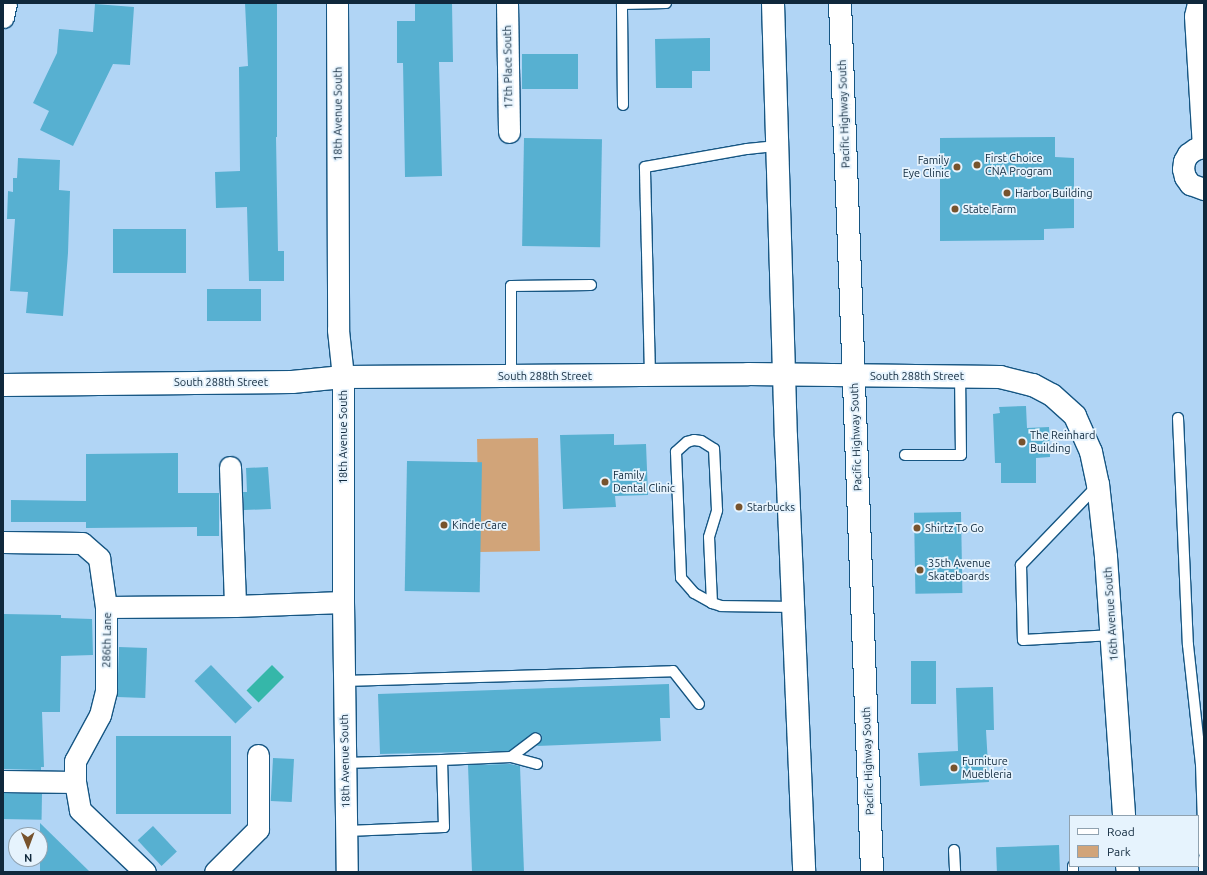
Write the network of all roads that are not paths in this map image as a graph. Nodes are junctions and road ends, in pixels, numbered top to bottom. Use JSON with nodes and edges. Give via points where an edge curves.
{"nodes":[{"id":1,"x":6,"y":3,"type":"edge"},
{"id":2,"x":337,"y":3,"type":"edge"},
{"id":3,"x":507,"y":3,"type":"edge"},
{"id":4,"x":666,"y":3,"type":"edge"},
{"id":5,"x":774,"y":3,"type":"edge"},
{"id":6,"x":840,"y":3,"type":"edge"},
{"id":7,"x":1198,"y":3,"type":"edge"},
{"id":8,"x":3,"y":17,"type":"edge"},
{"id":9,"x":623,"y":105,"type":"dead end"},
{"id":10,"x":510,"y":132,"type":"dead end"},
{"id":11,"x":777,"y":146,"type":"junction"},
{"id":12,"x":1203,"y":147,"type":"edge"},
{"id":13,"x":1204,"y":189,"type":"edge"},
{"id":14,"x":591,"y":285,"type":"dead end"},
{"id":15,"x":784,"y":374,"type":"junction"},
{"id":16,"x":650,"y":375,"type":"junction"},
{"id":17,"x":511,"y":376,"type":"junction"},
{"id":18,"x":854,"y":376,"type":"junction"},
{"id":19,"x":960,"y":376,"type":"junction"},
{"id":20,"x":343,"y":378,"type":"junction"},
{"id":21,"x":3,"y":385,"type":"edge"},
{"id":22,"x":1075,"y":416,"type":"joint"},
{"id":23,"x":1178,"y":418,"type":"dead end"},
{"id":24,"x":905,"y":455,"type":"dead end"},
{"id":25,"x":230,"y":467,"type":"dead end"},
{"id":26,"x":1098,"y":484,"type":"junction"},
{"id":27,"x":3,"y":542,"type":"edge"},
{"id":28,"x":342,"y":602,"type":"junction"},
{"id":29,"x":712,"y":603,"type":"junction"},
{"id":30,"x":235,"y":606,"type":"junction"},
{"id":31,"x":106,"y":607,"type":"junction"},
{"id":32,"x":794,"y":607,"type":"junction"},
{"id":33,"x":1112,"y":635,"type":"junction"},
{"id":34,"x":344,"y":681,"type":"junction"},
{"id":35,"x":699,"y":704,"type":"dead end"},
{"id":36,"x":536,"y":738,"type":"dead end"},
{"id":37,"x":258,"y":755,"type":"dead end"},
{"id":38,"x":511,"y":758,"type":"junction"},
{"id":39,"x":442,"y":760,"type":"junction"},
{"id":40,"x":345,"y":763,"type":"junction"},
{"id":41,"x":537,"y":764,"type":"dead end"},
{"id":42,"x":3,"y":781,"type":"edge"},
{"id":43,"x":75,"y":782,"type":"junction"},
{"id":44,"x":1124,"y":815,"type":"edge"},
{"id":45,"x":346,"y":830,"type":"junction"},
{"id":46,"x":954,"y":850,"type":"dead end"},
{"id":47,"x":1204,"y":853,"type":"edge"},
{"id":48,"x":1204,"y":858,"type":"edge"},
{"id":49,"x":145,"y":872,"type":"edge"},
{"id":50,"x":215,"y":872,"type":"edge"},
{"id":51,"x":347,"y":872,"type":"edge"},
{"id":52,"x":804,"y":872,"type":"edge"},
{"id":53,"x":872,"y":872,"type":"edge"},
{"id":54,"x":955,"y":872,"type":"edge"},
{"id":55,"x":1204,"y":872,"type":"edge"}],
"edges":[{"from":1,"to":8,"type":"street"},
{"from":2,"to":20,"type":"street","name":"18th Avenue South","via":[[338,330]]},
{"from":3,"to":10,"type":"street","name":"17th Place South"},
{"from":4,"to":9,"type":"lane","via":[[622,4]]},
{"from":5,"to":11,"type":"main road"},
{"from":6,"to":18,"type":"main road","name":"Pacific Highway South"},
{"from":7,"to":12,"type":"street","via":[[1195,16]]},
{"from":11,"to":15,"type":"main road"},
{"from":11,"to":16,"type":"lane","via":[[645,167]]},
{"from":12,"to":13,"type":"street","via":[[1188,154],[1183,169],[1190,184]]},
{"from":14,"to":17,"type":"lane","via":[[511,286]]},
{"from":15,"to":16,"type":"main road","name":"South 288th Street"},
{"from":15,"to":18,"type":"main road","name":"South 288th Street"},
{"from":15,"to":32,"type":"main road"},
{"from":16,"to":17,"type":"main road","name":"South 288th Street"},
{"from":17,"to":20,"type":"main road","name":"South 288th Street"},
{"from":18,"to":19,"type":"main road","name":"South 288th Street"},
{"from":18,"to":53,"type":"main road","name":"Pacific Highway South"},
{"from":19,"to":22,"type":"main road","name":"South 288th Street","via":[[1000,377],[1033,385],[1052,395]]},
{"from":19,"to":24,"type":"lane","via":[[961,454]]},
{"from":20,"to":21,"type":"main road","name":"South 288th Street","via":[[292,382]]},
{"from":20,"to":28,"type":"street","name":"18th Avenue South"},
{"from":22,"to":26,"type":"main road","name":"16th Avenue South","via":[[1091,452]]},
{"from":23,"to":47,"type":"lane","via":[[1188,645],[1201,764]]},
{"from":25,"to":30,"type":"street"},
{"from":26,"to":33,"type":"main road","name":"16th Avenue South"},
{"from":26,"to":33,"type":"lane","via":[[1021,565],[1023,640]]},
{"from":27,"to":31,"type":"street","via":[[82,543],[99,558]]},
{"from":28,"to":30,"type":"street","name":"286th Lane"},
{"from":28,"to":34,"type":"street","name":"18th Avenue South"},
{"from":29,"to":29,"type":"lane","via":[[694,593],[681,578],[676,452],[687,442],[694,440],[708,444],[714,449],[717,510],[708,537]]},
{"from":29,"to":32,"type":"lane","via":[[721,606]]},
{"from":30,"to":31,"type":"street","name":"286th Lane"},
{"from":31,"to":43,"type":"street","name":"286th Lane","via":[[106,691],[100,715],[75,761]]},
{"from":32,"to":52,"type":"main road"},
{"from":33,"to":44,"type":"main road","name":"16th Avenue South"},
{"from":34,"to":35,"type":"lane","via":[[673,671]]},
{"from":34,"to":40,"type":"street","name":"18th Avenue South"},
{"from":36,"to":38,"type":"lane"},
{"from":37,"to":50,"type":"street","via":[[258,829]]},
{"from":38,"to":39,"type":"lane"},
{"from":38,"to":41,"type":"lane"},
{"from":39,"to":40,"type":"lane"},
{"from":39,"to":45,"type":"lane","via":[[444,827]]},
{"from":40,"to":45,"type":"street","name":"18th Avenue South"},
{"from":42,"to":43,"type":"street"},
{"from":43,"to":49,"type":"street","name":"286th Lane","via":[[80,810]]},
{"from":45,"to":51,"type":"street","name":"18th Avenue South"},
{"from":46,"to":54,"type":"lane"},
{"from":48,"to":55,"type":"lane"}]}
